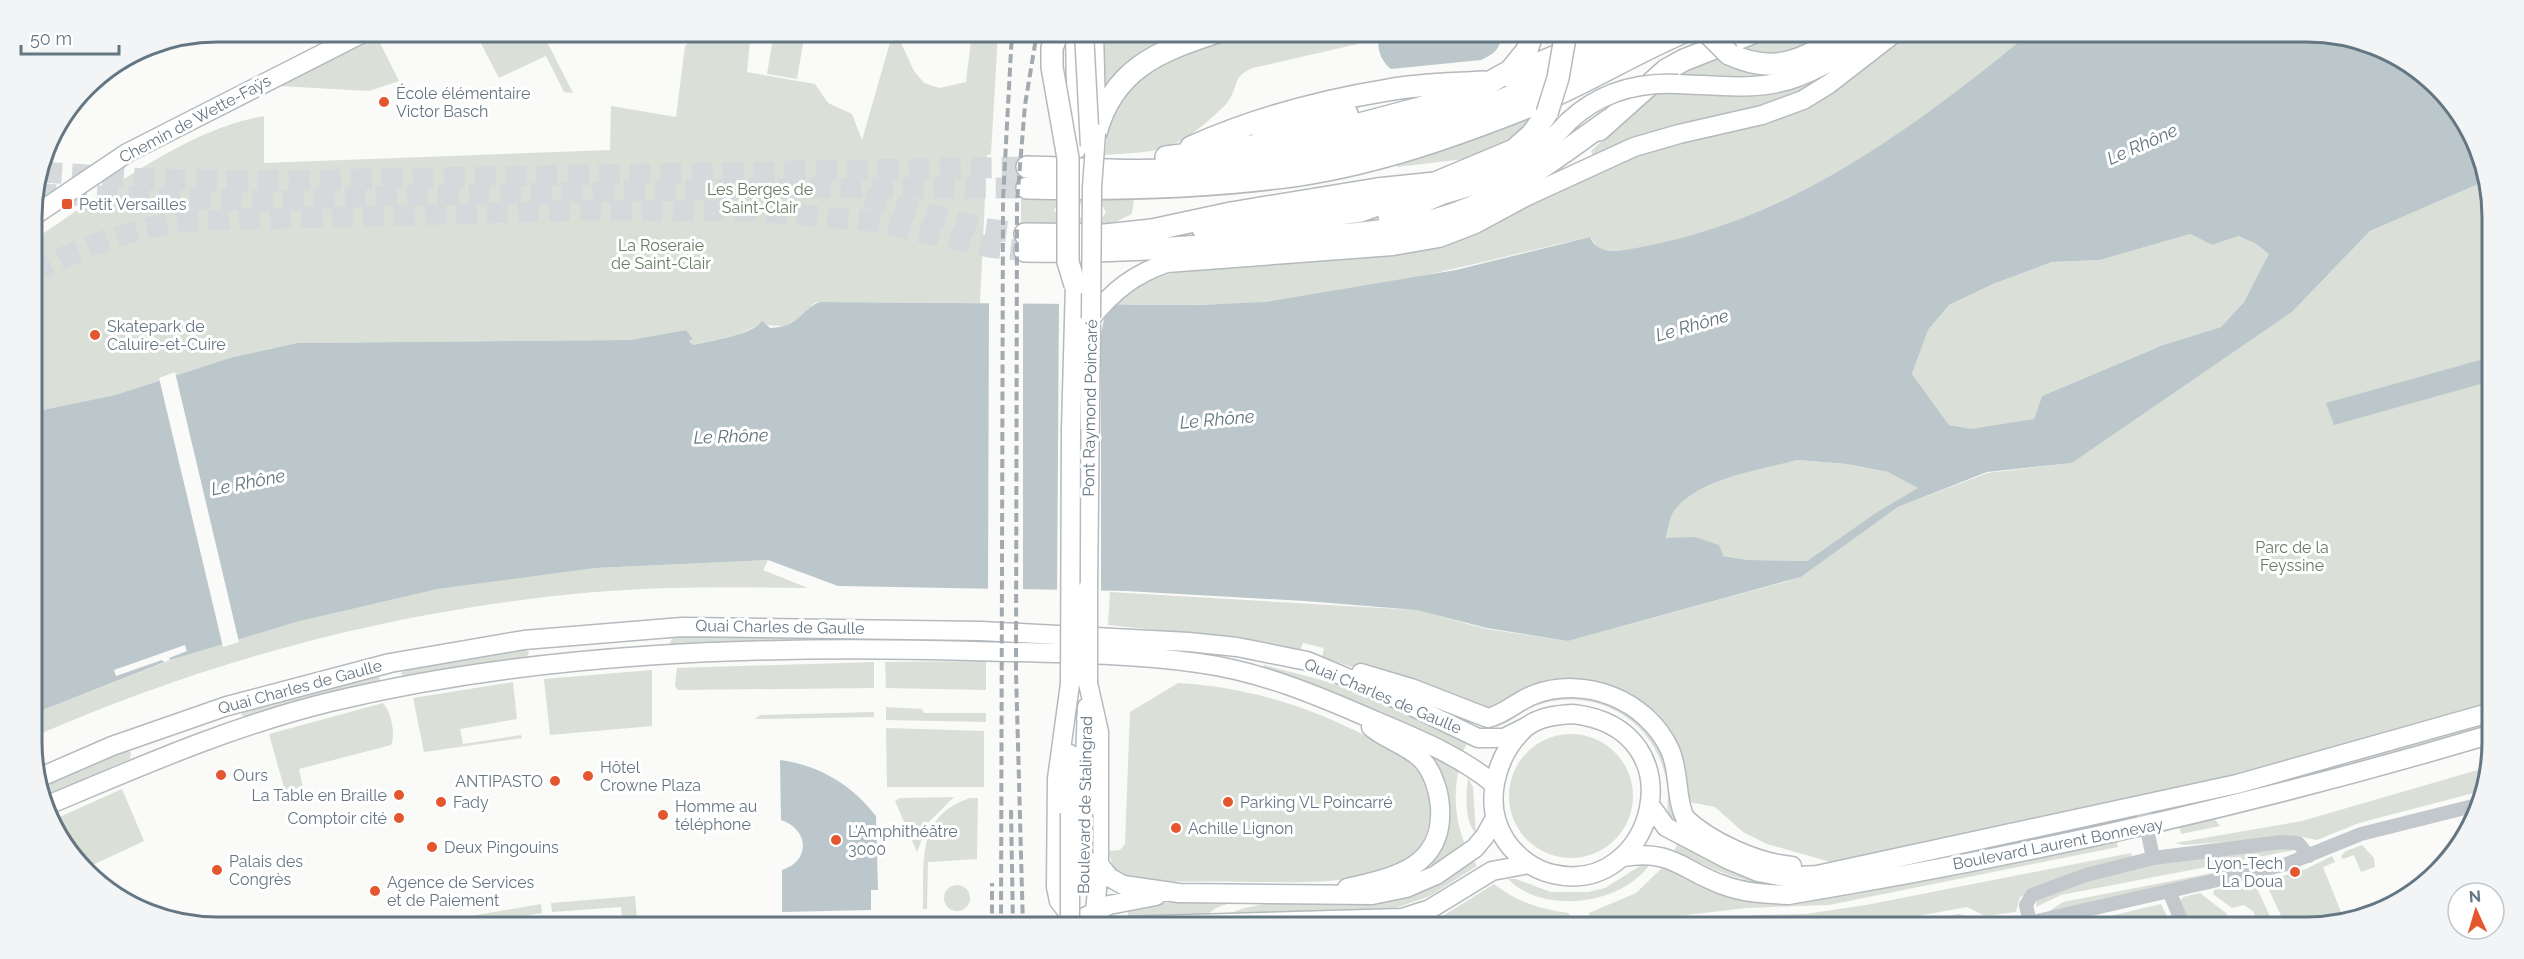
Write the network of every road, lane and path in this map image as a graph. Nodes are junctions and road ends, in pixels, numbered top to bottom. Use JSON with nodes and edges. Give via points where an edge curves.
{"nodes":[{"id":1,"x":345,"y":42,"type":"edge"},
{"id":2,"x":1054,"y":42,"type":"edge"},
{"id":3,"x":1075,"y":42,"type":"edge"},
{"id":4,"x":1082,"y":42,"type":"edge"},
{"id":5,"x":1084,"y":42,"type":"edge"},
{"id":6,"x":1094,"y":42,"type":"edge"},
{"id":7,"x":1192,"y":42,"type":"edge"},
{"id":8,"x":1530,"y":42,"type":"edge"},
{"id":9,"x":1564,"y":42,"type":"edge"},
{"id":10,"x":1587,"y":42,"type":"edge"},
{"id":11,"x":1626,"y":42,"type":"edge"},
{"id":12,"x":1658,"y":42,"type":"edge"},
{"id":13,"x":1717,"y":42,"type":"edge"},
{"id":14,"x":1730,"y":42,"type":"edge"},
{"id":15,"x":1830,"y":42,"type":"edge"},
{"id":16,"x":1860,"y":42,"type":"edge"},
{"id":17,"x":1883,"y":42,"type":"edge"},
{"id":18,"x":1493,"y":81,"type":"junction"},
{"id":19,"x":1077,"y":106,"type":"junction"},
{"id":20,"x":1546,"y":114,"type":"junction"},
{"id":21,"x":1609,"y":120,"type":"junction"},
{"id":22,"x":1096,"y":133,"type":"junction"},
{"id":23,"x":1168,"y":157,"type":"junction"},
{"id":24,"x":1075,"y":159,"type":"junction"},
{"id":25,"x":1480,"y":165,"type":"junction"},
{"id":26,"x":1092,"y":187,"type":"junction"},
{"id":27,"x":1436,"y":190,"type":"junction"},
{"id":28,"x":1525,"y":197,"type":"junction"},
{"id":29,"x":42,"y":210,"type":"edge"},
{"id":30,"x":1115,"y":233,"type":"junction"},
{"id":31,"x":1302,"y":238,"type":"junction"},
{"id":32,"x":1075,"y":285,"type":"junction"},
{"id":33,"x":1091,"y":318,"type":"junction"},
{"id":34,"x":1307,"y":661,"type":"junction"},
{"id":35,"x":1079,"y":683,"type":"junction"},
{"id":36,"x":1352,"y":710,"type":"junction"},
{"id":37,"x":2482,"y":715,"type":"edge"},
{"id":38,"x":1526,"y":728,"type":"junction"},
{"id":39,"x":2482,"y":737,"type":"edge"},
{"id":40,"x":45,"y":775,"type":"edge"},
{"id":41,"x":1494,"y":784,"type":"junction"},
{"id":42,"x":53,"y":803,"type":"edge"},
{"id":43,"x":1650,"y":805,"type":"junction"},
{"id":44,"x":2142,"y":805,"type":"junction"},
{"id":45,"x":2469,"y":807,"type":"edge"},
{"id":46,"x":1495,"y":818,"type":"junction"},
{"id":47,"x":2146,"y":826,"type":"junction"},
{"id":48,"x":2307,"y":853,"type":"junction"},
{"id":49,"x":1099,"y":855,"type":"junction"},
{"id":50,"x":1623,"y":857,"type":"junction"},
{"id":51,"x":2153,"y":858,"type":"junction"},
{"id":52,"x":1529,"y":864,"type":"junction"},
{"id":53,"x":1848,"y":869,"type":"junction"},
{"id":54,"x":2169,"y":891,"type":"junction"},
{"id":55,"x":1179,"y":893,"type":"junction"},
{"id":56,"x":1300,"y":894,"type":"junction"},
{"id":57,"x":1075,"y":917,"type":"edge"},
{"id":58,"x":1081,"y":917,"type":"edge"},
{"id":59,"x":1083,"y":917,"type":"edge"},
{"id":60,"x":1094,"y":917,"type":"edge"},
{"id":61,"x":1405,"y":917,"type":"edge"},
{"id":62,"x":2029,"y":917,"type":"edge"},
{"id":63,"x":2056,"y":917,"type":"edge"},
{"id":64,"x":2180,"y":917,"type":"edge"}],
"edges":[{"from":1,"to":29,"type":"main road","name":"Chemin de Wette-Faÿs","via":[[127,153]]},
{"from":2,"to":32,"type":"highway","bridge":true,"via":[[1052,68],[1068,158],[1068,262]]},
{"from":3,"to":19,"type":"main road"},
{"from":4,"to":19,"type":"main road","bridge":true},
{"from":5,"to":26,"type":"main road","bridge":true},
{"from":6,"to":22,"type":"main road","name":"Pont Raymond Poincaré"},
{"from":7,"to":22,"type":"highway","via":[[1147,60],[1128,75],[1113,92]]},
{"from":8,"to":18,"type":"highway","via":[[1518,63]]},
{"from":9,"to":20,"type":"highway","bridge":true},
{"from":10,"to":18,"type":"highway"},
{"from":11,"to":24,"type":"highway","via":[[1580,66],[1501,98],[1415,129],[1332,150],[1224,166],[1162,170]]},
{"from":12,"to":24,"type":"highway","via":[[1534,104],[1452,135],[1334,168],[1213,184],[1114,190],[1027,177]]},
{"from":13,"to":15,"type":"highway","bridge":true,"via":[[1729,54],[1756,64],[1779,65]]},
{"from":14,"to":21,"type":"highway","via":[[1665,70]]},
{"from":16,"to":27,"type":"main road","bridge":true,"via":[[1787,81],[1750,86],[1654,83],[1622,90],[1600,98],[1569,121],[1537,154],[1508,173],[1489,182]]},
{"from":17,"to":28,"type":"main road","via":[[1797,103],[1634,147]]},
{"from":18,"to":23,"type":"highway","via":[[1296,117]]},
{"from":18,"to":23,"type":"highway","via":[[1465,96],[1366,123],[1345,123]]},
{"from":19,"to":24,"type":"main road","name":"Pont Raymond Poincaré"},
{"from":20,"to":25,"type":"highway","via":[[1514,150]]},
{"from":20,"to":27,"type":"highway","via":[[1527,151],[1505,165]]},
{"from":21,"to":28,"type":"highway"},
{"from":21,"to":31,"type":"highway","via":[[1521,183],[1454,214],[1346,236]]},
{"from":22,"to":26,"type":"main road","name":"Pont Raymond Poincaré","bridge":true},
{"from":23,"to":24,"type":"highway"},
{"from":24,"to":32,"type":"main road","name":"Pont Raymond Poincaré"},
{"from":25,"to":27,"type":"highway"},
{"from":25,"to":30,"type":"highway","via":[[1261,202],[1239,198],[1177,211]]},
{"from":26,"to":33,"type":"main road","name":"Pont Raymond Poincaré","bridge":true},
{"from":27,"to":30,"type":"highway","via":[[1377,189],[1152,230]]},
{"from":27,"to":31,"type":"highway","via":[[1380,220]]},
{"from":28,"to":33,"type":"main road","via":[[1475,225],[1422,242],[1187,260],[1144,270],[1115,291]]},
{"from":30,"to":31,"type":"highway","via":[[1025,243],[1138,251]]},
{"from":32,"to":35,"type":"main road","name":"Pont Raymond Poincaré","bridge":true,"via":[[1071,429]]},
{"from":33,"to":35,"type":"main road","name":"Pont Raymond Poincaré","bridge":true},
{"from":34,"to":38,"type":"main road","name":"Quai Charles de Gaulle","via":[[1478,738],[1504,738]]},
{"from":34,"to":40,"type":"main road","name":"Quai Charles de Gaulle","via":[[1189,642],[969,631],[682,627],[524,640],[390,663],[250,699],[124,741]]},
{"from":34,"to":53,"type":"main road","via":[[1411,688],[1488,718],[1533,695],[1565,688],[1586,689],[1620,699],[1637,709],[1666,743],[1675,765],[1681,810],[1693,825],[1733,847],[1778,863]]},
{"from":35,"to":49,"type":"main road","via":[[1099,732]]},
{"from":35,"to":57,"type":"main road","via":[[1057,779],[1056,887],[1059,900]]},
{"from":35,"to":58,"type":"main road","name":"Boulevard de Stalingrad","bridge":true},
{"from":36,"to":41,"type":"main road","name":"Quai Charles de Gaulle","via":[[1468,763]]},
{"from":36,"to":42,"type":"main road","name":"Quai Charles de Gaulle","via":[[1295,688],[1198,663],[1041,653],[880,649],[684,655],[509,670],[398,687],[327,703],[217,736]]},
{"from":36,"to":56,"type":"main road","via":[[1379,734],[1422,759],[1440,801],[1440,829],[1428,853],[1401,873],[1347,888]]},
{"from":37,"to":44,"type":"main road","name":"Boulevard Laurent Bonnevay","via":[[2237,784]]},
{"from":38,"to":41,"type":"main road","via":[[1504,758]]},
{"from":38,"to":43,"type":"main road","via":[[1554,715],[1573,714],[1590,716],[1618,730],[1629,738],[1646,764],[1651,777]]},
{"from":39,"to":47,"type":"main road","name":"Boulevard Laurent Bonnevay","via":[[2301,789]]},
{"from":41,"to":46,"type":"main road"},
{"from":43,"to":50,"type":"main road"},
{"from":43,"to":53,"type":"main road","name":"Boulevard Laurent Bonnevay","via":[[1666,827],[1758,872],[1800,876]]},
{"from":44,"to":47,"type":"street"},
{"from":44,"to":53,"type":"main road","name":"Boulevard Laurent Bonnevay"},
{"from":45,"to":48,"type":"street","via":[[2361,834]]},
{"from":46,"to":52,"type":"main road","via":[[1505,840]]},
{"from":46,"to":56,"type":"main road","via":[[1475,848],[1436,876],[1407,888],[1372,895]]},
{"from":47,"to":50,"type":"main road","name":"Boulevard Laurent Bonnevay","via":[[1788,895],[1755,893],[1724,885],[1662,855]]},
{"from":47,"to":51,"type":"street"},
{"from":48,"to":51,"type":"street","via":[[2298,843],[2282,842]]},
{"from":48,"to":54,"type":"street","via":[[2278,867]]},
{"from":49,"to":55,"type":"main road","via":[[1109,877],[1124,885]]},
{"from":49,"to":59,"type":"main road"},
{"from":50,"to":52,"type":"main road","via":[[1597,873],[1575,877],[1548,873]]},
{"from":51,"to":62,"type":"street","via":[[2086,875],[2032,895],[2026,905]]},
{"from":52,"to":61,"type":"main road","via":[[1492,871],[1430,909]]},
{"from":54,"to":63,"type":"street"},
{"from":54,"to":64,"type":"street"},
{"from":55,"to":56,"type":"main road"},
{"from":55,"to":60,"type":"main road","via":[[1123,901]]}]}
